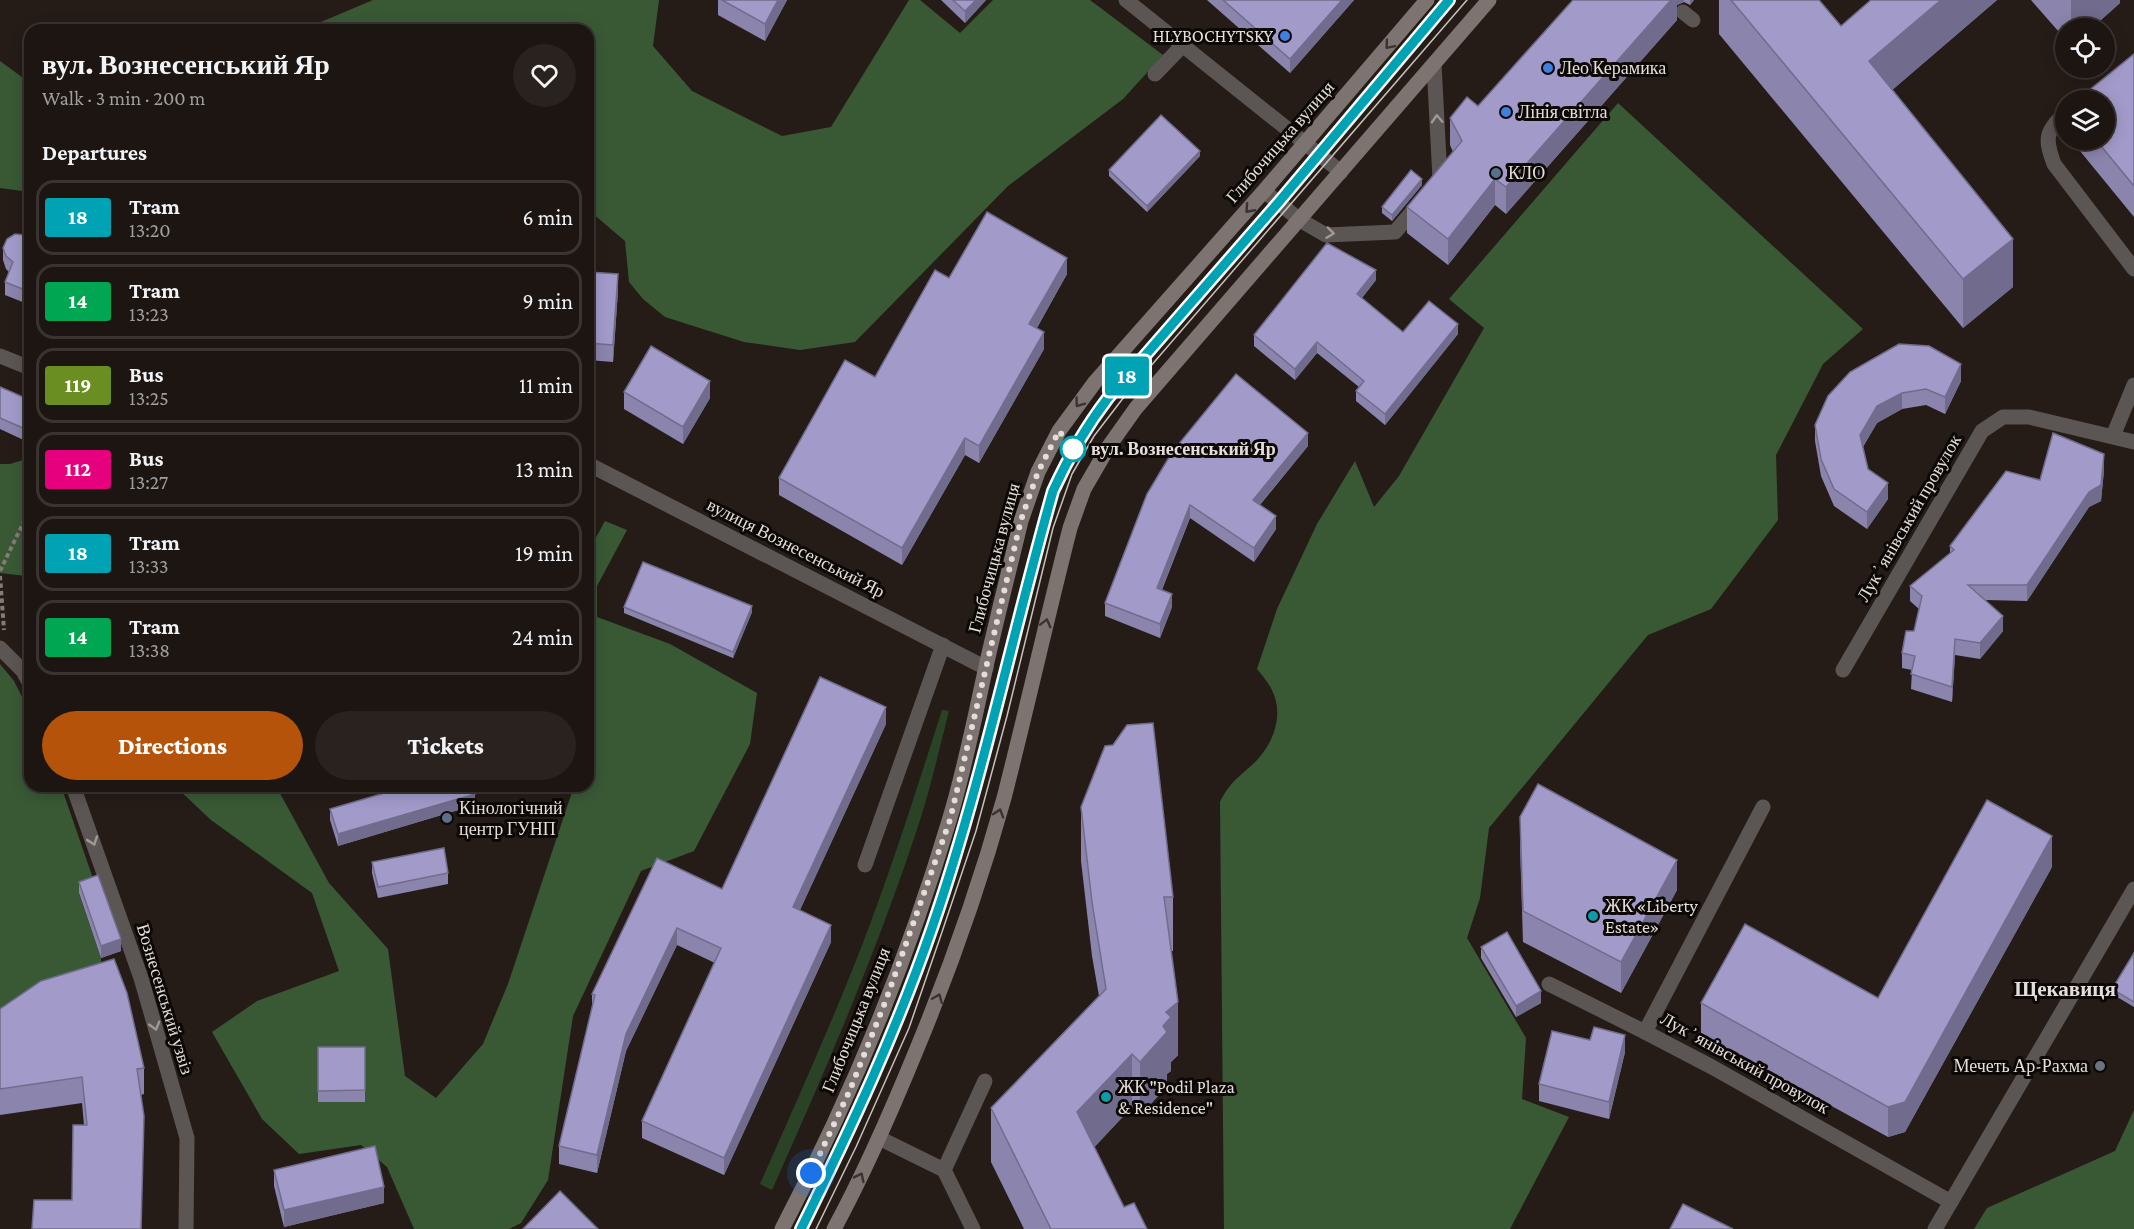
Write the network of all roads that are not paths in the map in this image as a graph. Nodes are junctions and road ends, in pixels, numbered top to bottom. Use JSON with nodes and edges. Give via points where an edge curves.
{"nodes":[{"id":1,"x":1126,"y":0,"type":"edge"},
{"id":2,"x":1427,"y":0,"type":"edge"},
{"id":3,"x":1489,"y":0,"type":"edge"},
{"id":4,"x":1183,"y":45,"type":"junction"},
{"id":5,"x":1434,"y":64,"type":"junction"},
{"id":6,"x":1155,"y":74,"type":"dead end"},
{"id":7,"x":2055,"y":124,"type":"edge"},
{"id":8,"x":1306,"y":143,"type":"junction"},
{"id":9,"x":1341,"y":172,"type":"junction"},
{"id":10,"x":1264,"y":191,"type":"junction"},
{"id":11,"x":1300,"y":220,"type":"junction"},
{"id":12,"x":2134,"y":268,"type":"edge"},
{"id":13,"x":0,"y":356,"type":"edge"},
{"id":14,"x":24,"y":366,"type":"edge"},
{"id":15,"x":2134,"y":385,"type":"edge"},
{"id":16,"x":2112,"y":436,"type":"junction"},
{"id":17,"x":2134,"y":442,"type":"edge"},
{"id":18,"x":594,"y":467,"type":"edge"},
{"id":19,"x":943,"y":645,"type":"junction"},
{"id":20,"x":0,"y":648,"type":"edge"},
{"id":21,"x":986,"y":668,"type":"junction"},
{"id":22,"x":1844,"y":670,"type":"dead end"},
{"id":23,"x":24,"y":673,"type":"edge"},
{"id":24,"x":75,"y":792,"type":"edge"},
{"id":25,"x":1763,"y":807,"type":"dead end"},
{"id":26,"x":866,"y":865,"type":"dead end"},
{"id":27,"x":2134,"y":889,"type":"edge"},
{"id":28,"x":1549,"y":984,"type":"dead end"},
{"id":29,"x":1645,"y":1032,"type":"junction"},
{"id":30,"x":985,"y":1080,"type":"dead end"},
{"id":31,"x":879,"y":1138,"type":"junction"},
{"id":32,"x":944,"y":1170,"type":"junction"},
{"id":33,"x":1951,"y":1202,"type":"junction"},
{"id":34,"x":186,"y":1229,"type":"edge"},
{"id":35,"x":782,"y":1229,"type":"edge"},
{"id":36,"x":834,"y":1229,"type":"edge"},
{"id":37,"x":973,"y":1229,"type":"edge"},
{"id":38,"x":1935,"y":1229,"type":"edge"}],
"edges":[{"from":1,"to":4,"type":"street"},
{"from":2,"to":8,"type":"main road","name":"Глибочицька вулиця","one_way":true},
{"from":3,"to":5,"type":"main road"},
{"from":4,"to":6,"type":"street"},
{"from":4,"to":8,"type":"street"},
{"from":5,"to":9,"type":"main road"},
{"from":11,"to":5,"type":"street","one_way":true,"via":[[1326,235],[1395,232],[1440,178]]},
{"from":7,"to":12,"type":"street","via":[[2047,144],[2054,164]]},
{"from":8,"to":9,"type":"street"},
{"from":8,"to":10,"type":"main road","name":"Глибочицька вулиця"},
{"from":9,"to":11,"type":"main road"},
{"from":10,"to":11,"type":"street"},
{"from":10,"to":21,"type":"main road","name":"Глибочицька вулиця","one_way":true,"via":[[1095,382],[1059,431],[1038,472],[1021,520]]},
{"from":31,"to":11,"type":"main road","one_way":true,"via":[[943,984],[983,867],[1004,798],[1070,528],[1084,489],[1136,408]]},
{"from":13,"to":14,"type":"street"},
{"from":15,"to":16,"type":"street"},
{"from":16,"to":17,"type":"street","name":"Лукʼянівський провулок"},
{"from":16,"to":22,"type":"street","name":"Лукʼянівський провулок","via":[[2029,417],[2003,417],[1982,431]]},
{"from":18,"to":19,"type":"street","name":"вулиця Вознесенський Яр"},
{"from":19,"to":21,"type":"street","name":"вулиця Вознесенський Яр"},
{"from":19,"to":26,"type":"street"},
{"from":20,"to":23,"type":"street"},
{"from":21,"to":35,"type":"main road","name":"Глибочицька вулиця","via":[[950,820],[916,918],[850,1090]]},
{"from":24,"to":34,"type":"street","name":"Вознесенський узвіз","one_way":true,"via":[[141,978],[187,1138]]},
{"from":25,"to":29,"type":"street","name":"Лукʼянівський провулок"},
{"from":27,"to":33,"type":"street"},
{"from":28,"to":29,"type":"street"},
{"from":29,"to":33,"type":"street","name":"Лукʼянівський провулок"},
{"from":30,"to":32,"type":"street"},
{"from":31,"to":32,"type":"street"},
{"from":36,"to":31,"type":"main road","one_way":true},
{"from":32,"to":37,"type":"street"},
{"from":33,"to":38,"type":"street"}]}
